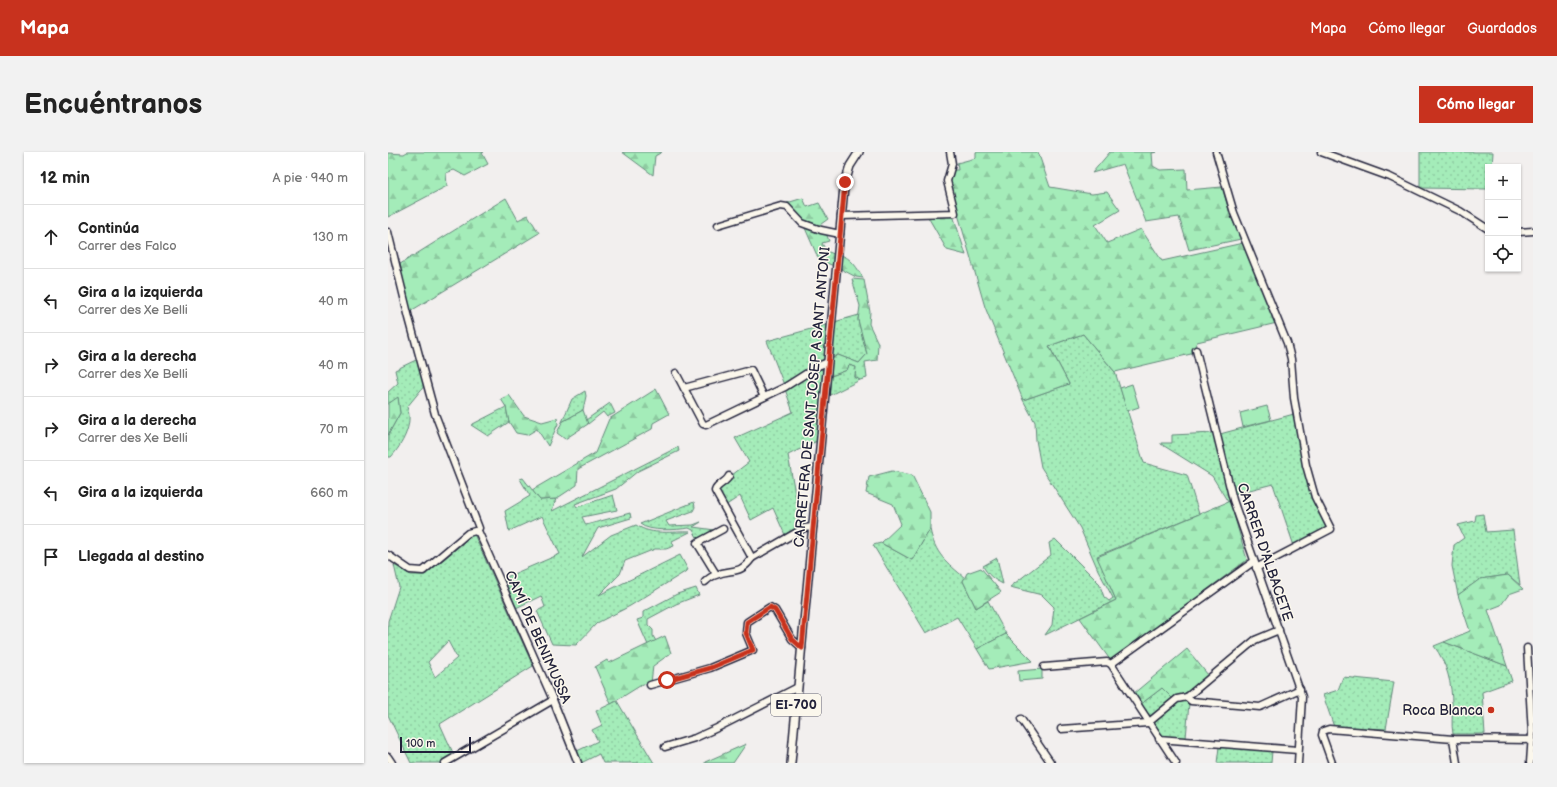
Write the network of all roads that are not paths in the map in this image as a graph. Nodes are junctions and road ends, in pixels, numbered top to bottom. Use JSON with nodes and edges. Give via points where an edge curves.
{"nodes":[{"id":1,"x":859,"y":152,"type":"edge"},
{"id":2,"x":950,"y":152,"type":"edge"},
{"id":3,"x":1216,"y":152,"type":"edge"},
{"id":4,"x":1321,"y":152,"type":"edge"},
{"id":5,"x":841,"y":216,"type":"junction"},
{"id":6,"x":718,"y":225,"type":"dead end"},
{"id":7,"x":1485,"y":226,"type":"edge"},
{"id":8,"x":1533,"y":231,"type":"edge"},
{"id":9,"x":388,"y":232,"type":"edge"},
{"id":10,"x":1521,"y":232,"type":"edge"},
{"id":11,"x":840,"y":234,"type":"junction"},
{"id":12,"x":1196,"y":350,"type":"dead end"},
{"id":13,"x":828,"y":362,"type":"junction"},
{"id":14,"x":676,"y":373,"type":"dead end"},
{"id":15,"x":684,"y":388,"type":"junction"},
{"id":16,"x":764,"y":397,"type":"junction"},
{"id":17,"x":729,"y":476,"type":"dead end"},
{"id":18,"x":813,"y":527,"type":"junction"},
{"id":19,"x":723,"y":529,"type":"dead end"},
{"id":20,"x":477,"y":532,"type":"junction"},
{"id":21,"x":388,"y":555,"type":"edge"},
{"id":22,"x":752,"y":558,"type":"junction"},
{"id":23,"x":1253,"y":562,"type":"junction"},
{"id":24,"x":1256,"y":568,"type":"junction"},
{"id":25,"x":716,"y":574,"type":"junction"},
{"id":26,"x":705,"y":582,"type":"dead end"},
{"id":27,"x":1280,"y":630,"type":"junction"},
{"id":28,"x":802,"y":648,"type":"junction"},
{"id":29,"x":1527,"y":648,"type":"dead end"},
{"id":30,"x":1111,"y":664,"type":"junction"},
{"id":31,"x":1044,"y":667,"type":"dead end"},
{"id":32,"x":650,"y":684,"type":"dead end"},
{"id":33,"x":798,"y":687,"type":"junction"},
{"id":34,"x":1300,"y":689,"type":"junction"},
{"id":35,"x":1187,"y":697,"type":"junction"},
{"id":36,"x":553,"y":700,"type":"junction"},
{"id":37,"x":1021,"y":719,"type":"dead end"},
{"id":38,"x":1148,"y":723,"type":"junction"},
{"id":39,"x":1060,"y":728,"type":"dead end"},
{"id":40,"x":1159,"y":739,"type":"junction"},
{"id":41,"x":1453,"y":739,"type":"junction"},
{"id":42,"x":1532,"y":740,"type":"junction"},
{"id":43,"x":665,"y":747,"type":"dead end"},
{"id":44,"x":1298,"y":750,"type":"junction"},
{"id":45,"x":388,"y":757,"type":"edge"},
{"id":46,"x":392,"y":763,"type":"edge"},
{"id":47,"x":446,"y":763,"type":"edge"},
{"id":48,"x":578,"y":763,"type":"edge"},
{"id":49,"x":791,"y":763,"type":"edge"},
{"id":50,"x":1051,"y":763,"type":"edge"},
{"id":51,"x":1176,"y":763,"type":"edge"},
{"id":52,"x":1298,"y":763,"type":"edge"},
{"id":53,"x":1332,"y":763,"type":"edge"},
{"id":54,"x":1457,"y":763,"type":"edge"},
{"id":55,"x":1530,"y":763,"type":"edge"}],
"edges":[{"from":1,"to":5,"type":"main road","name":"CARRETERA DE SANT JOSEP A SANT ANTONI","number":"EI-700","via":[[846,176]]},
{"from":2,"to":5,"type":"street","via":[[952,164],[947,181],[955,213]]},
{"from":3,"to":24,"type":"street","via":[[1234,213],[1287,343],[1306,465],[1315,498],[1331,529]]},
{"from":4,"to":7,"type":"street","via":[[1390,177]]},
{"from":5,"to":11,"type":"main road","name":"CARRETERA DE SANT JOSEP A SANT ANTONI","number":"EI-700"},
{"from":6,"to":11,"type":"street","via":[[781,206],[787,207],[802,223]]},
{"from":8,"to":10,"type":"street"},
{"from":9,"to":20,"type":"street","name":"CAMÍ DE BENIMUSSA","via":[[435,414],[479,528]]},
{"from":11,"to":13,"type":"main road","name":"CARRETERA DE SANT JOSEP A SANT ANTONI","number":"EI-700"},
{"from":12,"to":23,"type":"street","name":"CARRER D'ALBACETE","via":[[1231,494]]},
{"from":13,"to":16,"type":"street"},
{"from":13,"to":18,"type":"main road","name":"CARRETERA DE SANT JOSEP A SANT ANTONI","number":"EI-700"},
{"from":14,"to":15,"type":"street"},
{"from":15,"to":16,"type":"street","via":[[751,370]]},
{"from":15,"to":16,"type":"street","via":[[703,424],[706,425]]},
{"from":17,"to":22,"type":"street","via":[[715,491]]},
{"from":18,"to":22,"type":"street","via":[[804,528]]},
{"from":18,"to":28,"type":"main road","name":"CARRETERA DE SANT JOSEP A SANT ANTONI","number":"EI-700"},
{"from":19,"to":25,"type":"street","via":[[697,543]]},
{"from":20,"to":21,"type":"street","via":[[468,533],[423,571],[410,570]]},
{"from":20,"to":36,"type":"street","name":"CAMÍ DE BENIMUSSA"},
{"from":22,"to":25,"type":"street","via":[[747,566],[739,570]]},
{"from":23,"to":24,"type":"street","name":"CARRER D'ALBACETE"},
{"from":23,"to":30,"type":"street"},
{"from":24,"to":27,"type":"street","name":"CARRER D'ALBACETE"},
{"from":25,"to":26,"type":"street"},
{"from":27,"to":34,"type":"street","name":"CARRER D'ALBACETE"},
{"from":27,"to":35,"type":"street","via":[[1254,640]]},
{"from":28,"to":32,"type":"street","via":[[792,639],[775,610],[770,607],[747,622],[746,633],[753,650],[710,668]]},
{"from":28,"to":33,"type":"main road","number":"EI-700"},
{"from":29,"to":42,"type":"street"},
{"from":30,"to":31,"type":"street","via":[[1107,662]]},
{"from":30,"to":38,"type":"street"},
{"from":33,"to":43,"type":"street","via":[[695,738]]},
{"from":33,"to":49,"type":"main road","number":"EI-700"},
{"from":34,"to":35,"type":"street","via":[[1260,707],[1192,701]]},
{"from":34,"to":44,"type":"street","name":"CARRER D'ALBACETE","via":[[1302,697]]},
{"from":35,"to":38,"type":"street","via":[[1177,699]]},
{"from":36,"to":47,"type":"street"},
{"from":36,"to":48,"type":"street","name":"CAMÍ DE BENIMUSSA"},
{"from":37,"to":50,"type":"street"},
{"from":38,"to":39,"type":"street"},
{"from":38,"to":40,"type":"street"},
{"from":40,"to":44,"type":"street"},
{"from":40,"to":51,"type":"street"},
{"from":41,"to":42,"type":"street"},
{"from":41,"to":53,"type":"street","via":[[1329,729],[1323,731],[1322,741]]},
{"from":41,"to":54,"type":"street"},
{"from":42,"to":55,"type":"street"},
{"from":44,"to":52,"type":"street","name":"CARRER D'ALBACETE"},
{"from":45,"to":46,"type":"street"}]}
